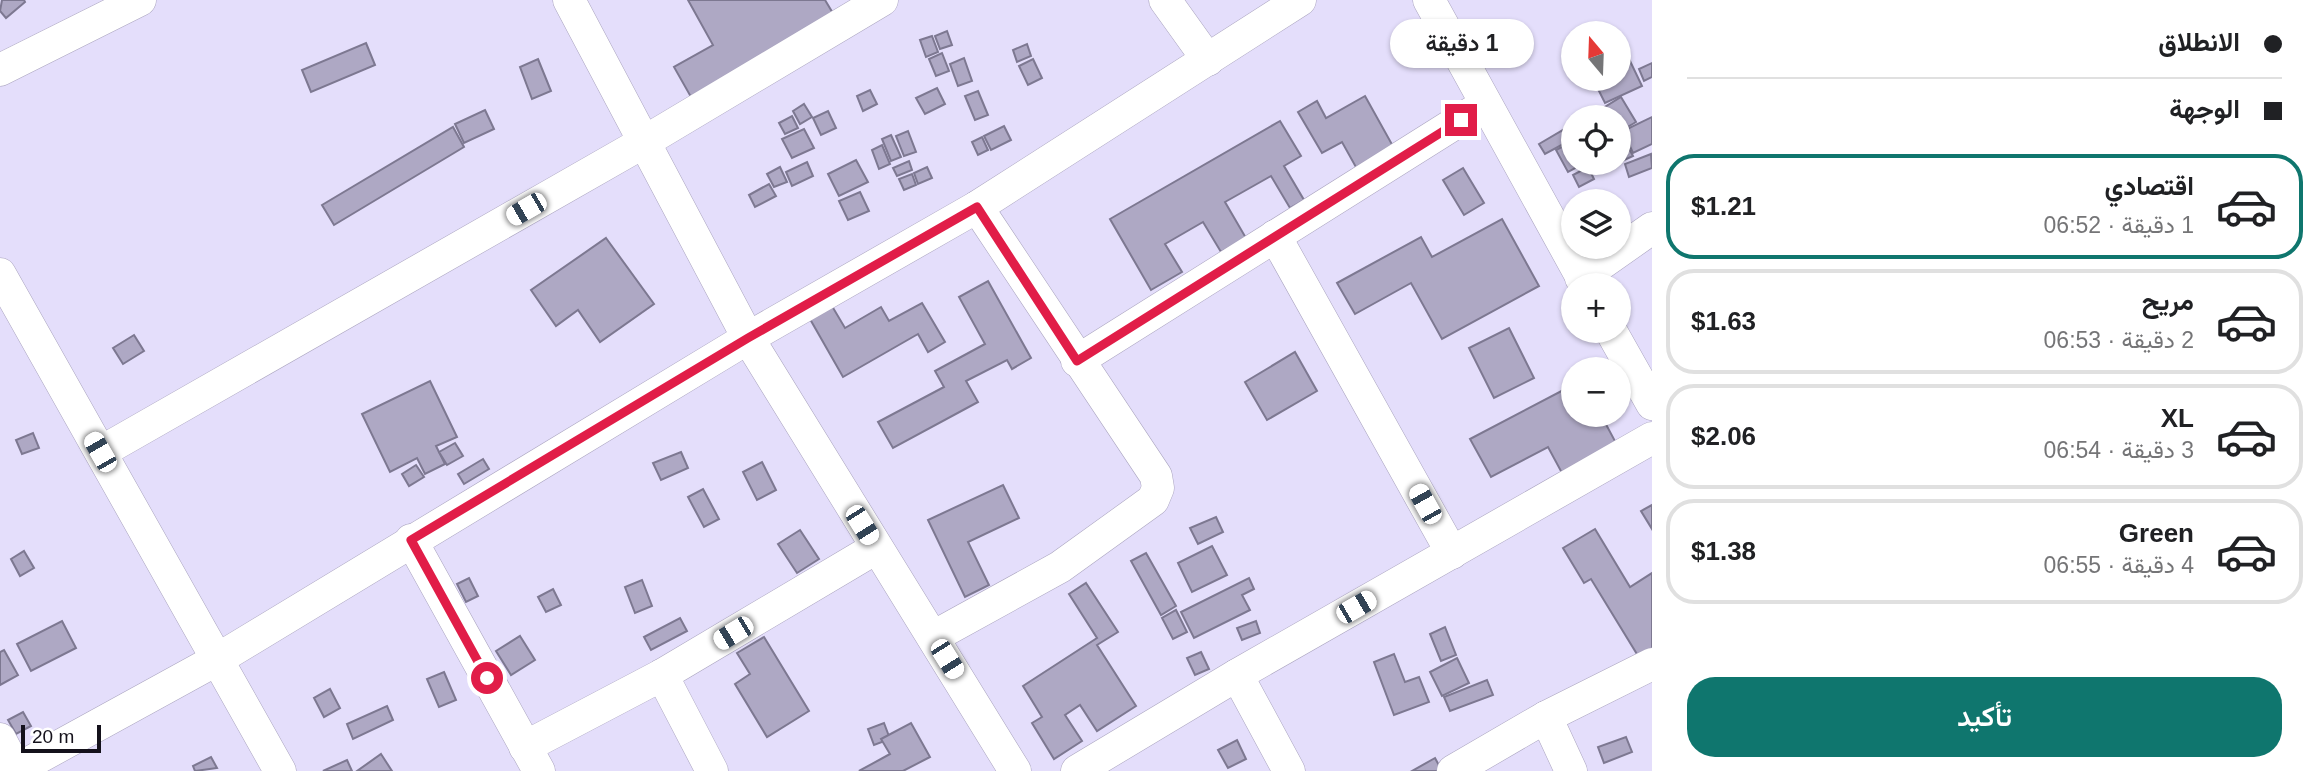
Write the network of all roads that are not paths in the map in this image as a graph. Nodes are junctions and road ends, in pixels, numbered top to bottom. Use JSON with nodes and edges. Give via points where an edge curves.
{"nodes":[{"id":1,"x":140,"y":0,"type":"edge"},
{"id":2,"x":569,"y":0,"type":"edge"},
{"id":3,"x":1165,"y":0,"type":"edge"},
{"id":4,"x":1300,"y":0,"type":"edge"},
{"id":5,"x":1429,"y":0,"type":"edge"},
{"id":6,"x":878,"y":1,"type":"edge"},
{"id":7,"x":1208,"y":60,"type":"junction"},
{"id":8,"x":0,"y":70,"type":"edge"},
{"id":9,"x":1484,"y":105,"type":"junction"},
{"id":10,"x":644,"y":142,"type":"junction"},
{"id":11,"x":977,"y":207,"type":"junction"},
{"id":12,"x":1652,"y":228,"type":"edge"},
{"id":13,"x":1275,"y":236,"type":"junction"},
{"id":14,"x":1578,"y":273,"type":"edge"},
{"id":15,"x":1593,"y":273,"type":"edge"},
{"id":16,"x":0,"y":274,"type":"edge"},
{"id":17,"x":12,"y":323,"type":"edge"},
{"id":18,"x":748,"y":338,"type":"junction"},
{"id":19,"x":1618,"y":343,"type":"edge"},
{"id":20,"x":1077,"y":361,"type":"junction"},
{"id":21,"x":1652,"y":404,"type":"edge"},
{"id":22,"x":1652,"y":438,"type":"edge"},
{"id":23,"x":100,"y":452,"type":"junction"},
{"id":24,"x":411,"y":540,"type":"junction"},
{"id":25,"x":876,"y":548,"type":"junction"},
{"id":26,"x":1452,"y":553,"type":"junction"},
{"id":27,"x":933,"y":637,"type":"junction"},
{"id":28,"x":218,"y":659,"type":"junction"},
{"id":29,"x":1652,"y":664,"type":"edge"},
{"id":30,"x":662,"y":675,"type":"junction"},
{"id":31,"x":1237,"y":675,"type":"junction"},
{"id":32,"x":1546,"y":717,"type":"junction"},
{"id":33,"x":0,"y":739,"type":"edge"},
{"id":34,"x":532,"y":759,"type":"edge"},
{"id":35,"x":16,"y":771,"type":"edge"},
{"id":36,"x":280,"y":771,"type":"edge"},
{"id":37,"x":712,"y":771,"type":"edge"},
{"id":38,"x":1015,"y":771,"type":"edge"},
{"id":39,"x":1077,"y":771,"type":"edge"},
{"id":40,"x":1289,"y":771,"type":"edge"},
{"id":41,"x":1453,"y":771,"type":"edge"},
{"id":42,"x":1571,"y":771,"type":"edge"}],
"edges":[{"from":1,"to":8,"type":"street"},
{"from":2,"to":10,"type":"street"},
{"from":3,"to":7,"type":"street"},
{"from":4,"to":7,"type":"street"},
{"from":5,"to":9,"type":"street"},
{"from":6,"to":10,"type":"street"},
{"from":7,"to":11,"type":"street"},
{"from":9,"to":13,"type":"street"},
{"from":9,"to":14,"type":"street"},
{"from":10,"to":18,"type":"street"},
{"from":10,"to":23,"type":"street"},
{"from":11,"to":18,"type":"street"},
{"from":11,"to":20,"type":"street"},
{"from":12,"to":15,"type":"street"},
{"from":13,"to":20,"type":"street"},
{"from":13,"to":26,"type":"street"},
{"from":16,"to":17,"type":"street"},
{"from":17,"to":23,"type":"street"},
{"from":18,"to":24,"type":"street"},
{"from":18,"to":25,"type":"street"},
{"from":19,"to":21,"type":"street"},
{"from":20,"to":27,"type":"street","via":[[1156,476],[1153,500],[1060,567]]},
{"from":22,"to":26,"type":"street"},
{"from":23,"to":28,"type":"street"},
{"from":24,"to":28,"type":"street"},
{"from":24,"to":34,"type":"street"},
{"from":25,"to":27,"type":"street"},
{"from":25,"to":30,"type":"street"},
{"from":26,"to":31,"type":"street"},
{"from":27,"to":38,"type":"street"},
{"from":28,"to":35,"type":"street"},
{"from":28,"to":36,"type":"street"},
{"from":29,"to":32,"type":"street"},
{"from":30,"to":34,"type":"street"},
{"from":30,"to":37,"type":"street"},
{"from":31,"to":39,"type":"street"},
{"from":31,"to":40,"type":"street"},
{"from":32,"to":41,"type":"street"},
{"from":32,"to":42,"type":"street"},
{"from":33,"to":35,"type":"street"}]}
